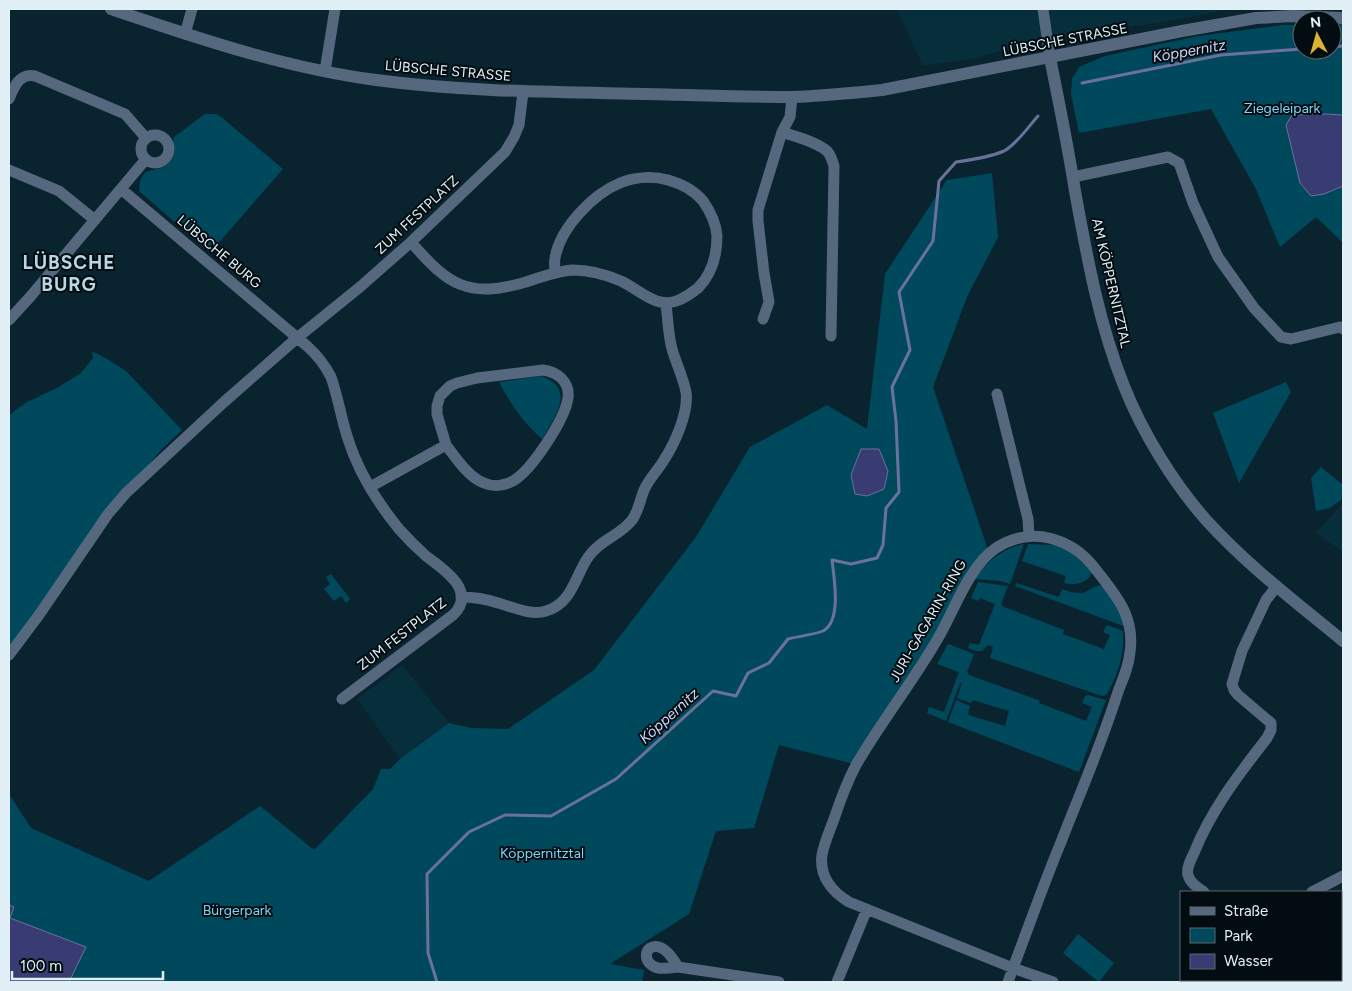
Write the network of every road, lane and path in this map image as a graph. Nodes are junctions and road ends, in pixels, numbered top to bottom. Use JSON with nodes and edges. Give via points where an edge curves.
{"nodes":[{"id":1,"x":111,"y":9,"type":"edge"},
{"id":2,"x":192,"y":9,"type":"edge"},
{"id":3,"x":335,"y":9,"type":"edge"},
{"id":4,"x":1043,"y":9,"type":"edge"},
{"id":5,"x":1343,"y":18,"type":"edge"},
{"id":6,"x":185,"y":34,"type":"junction"},
{"id":7,"x":1050,"y":58,"type":"junction"},
{"id":8,"x":325,"y":71,"type":"junction"},
{"id":9,"x":523,"y":92,"type":"junction"},
{"id":10,"x":792,"y":97,"type":"junction"},
{"id":11,"x":9,"y":99,"type":"edge"},
{"id":12,"x":782,"y":132,"type":"junction"},
{"id":13,"x":146,"y":138,"type":"junction"},
{"id":14,"x":146,"y":158,"type":"junction"},
{"id":15,"x":9,"y":170,"type":"edge"},
{"id":16,"x":1073,"y":177,"type":"junction"},
{"id":17,"x":121,"y":189,"type":"junction"},
{"id":18,"x":95,"y":220,"type":"junction"},
{"id":19,"x":411,"y":242,"type":"junction"},
{"id":20,"x":555,"y":273,"type":"junction"},
{"id":21,"x":666,"y":304,"type":"junction"},
{"id":22,"x":763,"y":319,"type":"dead end"},
{"id":23,"x":9,"y":320,"type":"edge"},
{"id":24,"x":1343,"y":329,"type":"edge"},
{"id":25,"x":831,"y":336,"type":"dead end"},
{"id":26,"x":297,"y":338,"type":"junction"},
{"id":27,"x":997,"y":394,"type":"dead end"},
{"id":28,"x":446,"y":445,"type":"junction"},
{"id":29,"x":370,"y":487,"type":"junction"},
{"id":30,"x":1029,"y":536,"type":"junction"},
{"id":31,"x":1277,"y":586,"type":"junction"},
{"id":32,"x":461,"y":597,"type":"junction"},
{"id":33,"x":1343,"y":641,"type":"edge"},
{"id":34,"x":9,"y":655,"type":"edge"},
{"id":35,"x":342,"y":699,"type":"dead end"},
{"id":36,"x":1343,"y":876,"type":"edge"},
{"id":37,"x":1203,"y":891,"type":"edge"},
{"id":38,"x":1314,"y":891,"type":"edge"},
{"id":39,"x":867,"y":909,"type":"junction"},
{"id":40,"x":678,"y":967,"type":"dead end"},
{"id":41,"x":1013,"y":968,"type":"junction"},
{"id":42,"x":779,"y":982,"type":"edge"},
{"id":43,"x":837,"y":982,"type":"edge"},
{"id":44,"x":1008,"y":982,"type":"edge"},
{"id":45,"x":1053,"y":982,"type":"edge"}],
"edges":[{"from":1,"to":6,"type":"street","name":"LÜBSCHE STRASSE"},
{"from":2,"to":6,"type":"street"},
{"from":3,"to":8,"type":"street"},
{"from":4,"to":7,"type":"street"},
{"from":5,"to":7,"type":"street","name":"LÜBSCHE STRASSE","via":[[1256,18]]},
{"from":6,"to":8,"type":"street","name":"LÜBSCHE STRASSE"},
{"from":7,"to":10,"type":"street","name":"LÜBSCHE STRASSE","via":[[882,90]]},
{"from":7,"to":16,"type":"street","name":"AM KÖPPERNITZTAL"},
{"from":8,"to":9,"type":"street","name":"LÜBSCHE STRASSE","via":[[441,88]]},
{"from":9,"to":10,"type":"street","name":"LÜBSCHE STRASSE"},
{"from":9,"to":19,"type":"street","name":"ZUM FESTPLATZ","via":[[519,124],[505,152]]},
{"from":10,"to":12,"type":"street","via":[[790,117]]},
{"from":11,"to":13,"type":"street","via":[[21,78],[29,74],[125,114]]},
{"from":12,"to":22,"type":"street","via":[[758,210],[769,302]]},
{"from":12,"to":25,"type":"street","via":[[817,145],[832,158],[834,166]]},
{"from":13,"to":14,"type":"street","via":[[142,147]]},
{"from":13,"to":14,"type":"street","via":[[154,135],[163,137],[169,150],[162,161]]},
{"from":14,"to":17,"type":"street"},
{"from":15,"to":18,"type":"street","via":[[59,191]]},
{"from":16,"to":24,"type":"street","via":[[1168,157],[1178,163],[1218,257],[1254,308],[1281,337],[1291,339],[1340,327]]},
{"from":16,"to":31,"type":"street","name":"AM KÖPPERNITZTAL","via":[[1100,314],[1133,407],[1171,472],[1208,522]]},
{"from":17,"to":18,"type":"street"},
{"from":17,"to":26,"type":"street","name":"LÜBSCHE BURG"},
{"from":18,"to":23,"type":"street"},
{"from":19,"to":20,"type":"street","via":[[443,275],[466,286],[499,289]]},
{"from":19,"to":26,"type":"street","name":"ZUM FESTPLATZ"},
{"from":20,"to":21,"type":"street","via":[[574,270],[603,274]]},
{"from":20,"to":21,"type":"street","via":[[558,247],[569,227],[582,210],[602,194],[621,182],[636,178],[677,182],[693,191],[708,209],[717,235],[716,250],[713,266],[702,284],[685,298]]},
{"from":21,"to":32,"type":"street","via":[[670,342],[684,385],[686,406],[674,443],[644,490],[636,514],[620,532],[590,554],[569,595],[547,611],[537,613],[475,597]]},
{"from":26,"to":29,"type":"street","name":"ZUM FESTPLATZ","via":[[319,359],[331,377],[352,451]]},
{"from":26,"to":34,"type":"street","name":"ZUM FESTPLATZ","via":[[126,493]]},
{"from":27,"to":30,"type":"street","via":[[1028,519]]},
{"from":28,"to":28,"type":"street","via":[[474,478],[484,484],[505,485],[515,480],[545,446],[564,412],[568,399],[565,382],[551,371],[543,370],[457,382],[440,396],[436,406]]},
{"from":28,"to":29,"type":"street"},
{"from":29,"to":32,"type":"street","name":"ZUM FESTPLATZ","via":[[400,529],[456,581]]},
{"from":30,"to":39,"type":"street","name":"JURI-GAGARIN-RING","via":[[998,547],[980,563],[937,640],[856,766],[845,790],[824,847],[823,872],[834,892]]},
{"from":30,"to":41,"type":"street","name":"JURI-GAGARIN-RING","via":[[1063,542],[1088,560],[1124,608],[1132,642],[1126,672],[1098,750]]},
{"from":31,"to":33,"type":"street","name":"AM KÖPPERNITZTAL"},
{"from":31,"to":37,"type":"street","via":[[1266,600],[1242,651],[1232,684],[1238,695],[1271,723],[1271,730],[1220,802],[1199,840],[1188,875]]},
{"from":32,"to":35,"type":"street","name":"ZUM FESTPLATZ","via":[[458,610],[453,615]]},
{"from":36,"to":38,"type":"street"},
{"from":39,"to":41,"type":"street","name":"JURI-GAGARIN-RING"},
{"from":39,"to":43,"type":"street"},
{"from":40,"to":42,"type":"street"},
{"from":41,"to":44,"type":"street"},
{"from":41,"to":45,"type":"street","name":"JURI-GAGARIN-RING"}]}
